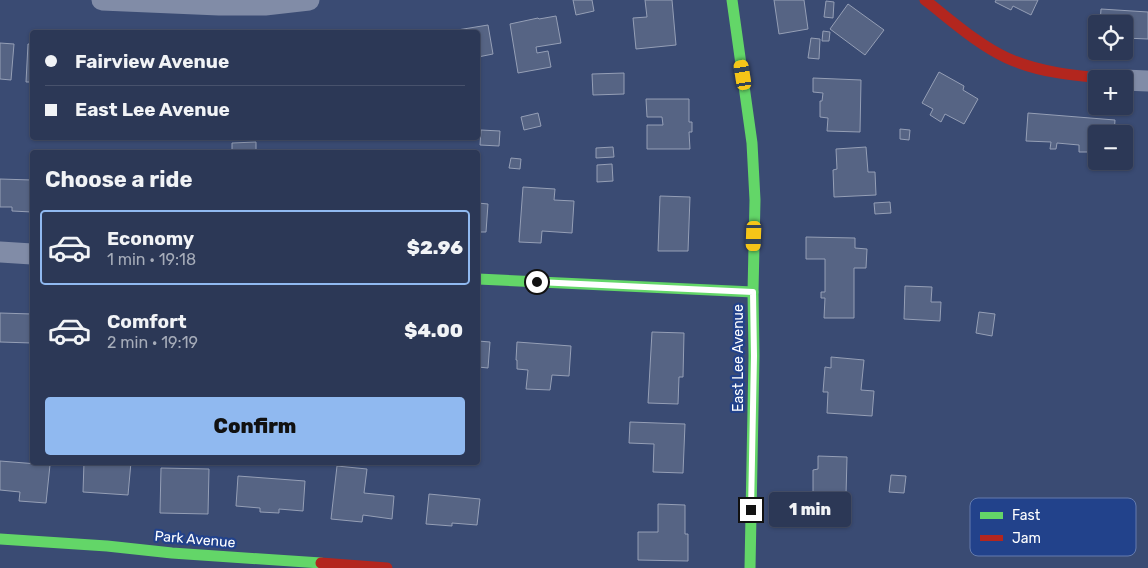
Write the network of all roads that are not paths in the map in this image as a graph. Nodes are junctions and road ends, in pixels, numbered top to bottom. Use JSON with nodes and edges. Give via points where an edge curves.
{"nodes":[{"id":1,"x":102,"y":0,"type":"edge"},
{"id":2,"x":310,"y":0,"type":"edge"},
{"id":3,"x":732,"y":0,"type":"edge"},
{"id":4,"x":925,"y":0,"type":"edge"},
{"id":5,"x":1088,"y":76,"type":"edge"},
{"id":6,"x":1133,"y":81,"type":"edge"},
{"id":7,"x":1148,"y":82,"type":"edge"},
{"id":8,"x":0,"y":252,"type":"edge"},
{"id":9,"x":30,"y":254,"type":"edge"},
{"id":10,"x":480,"y":279,"type":"edge"},
{"id":11,"x":753,"y":292,"type":"junction"},
{"id":12,"x":0,"y":539,"type":"edge"},
{"id":13,"x":388,"y":568,"type":"edge"},
{"id":14,"x":750,"y":568,"type":"edge"}],
"edges":[{"from":1,"to":2,"type":"street","via":[[218,5]]},
{"from":3,"to":11,"type":"street","name":"East Lee Avenue","via":[[752,143],[755,200]]},
{"from":4,"to":5,"type":"street","via":[[994,51],[1047,71]]},
{"from":6,"to":7,"type":"street"},
{"from":8,"to":9,"type":"street"},
{"from":10,"to":11,"type":"street"},
{"from":11,"to":14,"type":"street","name":"East Lee Avenue"},
{"from":12,"to":13,"type":"street","name":"Park Avenue"}]}
